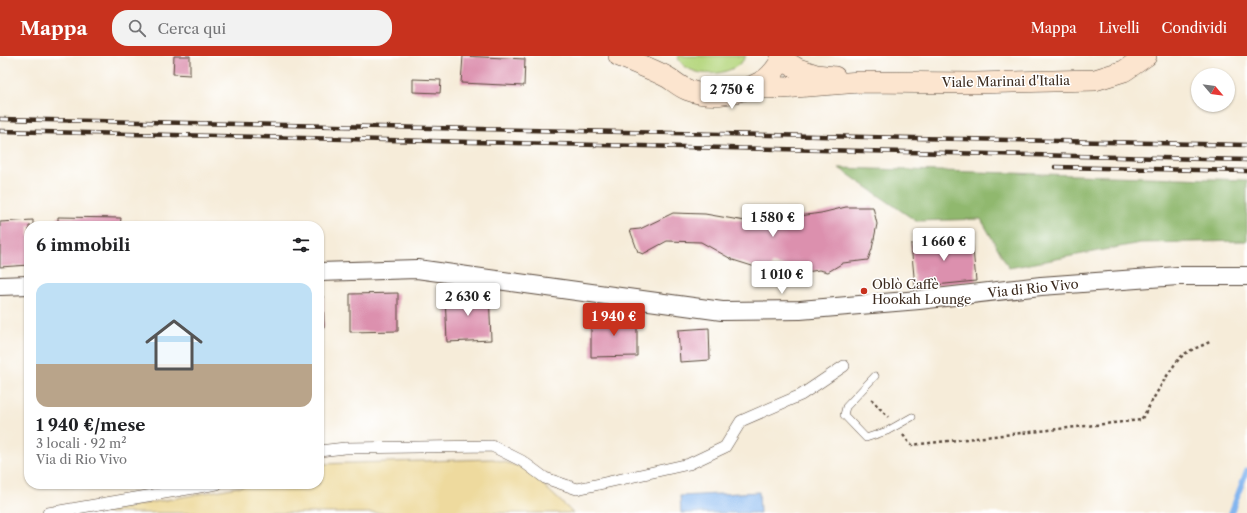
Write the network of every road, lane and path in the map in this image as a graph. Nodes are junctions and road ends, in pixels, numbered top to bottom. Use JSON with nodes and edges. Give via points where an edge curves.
{"nodes":[{"id":1,"x":619,"y":56,"type":"edge"},
{"id":2,"x":661,"y":56,"type":"edge"},
{"id":3,"x":818,"y":56,"type":"edge"},
{"id":4,"x":1146,"y":56,"type":"edge"},
{"id":5,"x":785,"y":57,"type":"edge"},
{"id":6,"x":827,"y":76,"type":"junction"},
{"id":7,"x":668,"y":78,"type":"junction"},
{"id":8,"x":860,"y":82,"type":"junction"},
{"id":9,"x":753,"y":86,"type":"junction"},
{"id":10,"x":324,"y":272,"type":"edge"},
{"id":11,"x":1247,"y":276,"type":"edge"},
{"id":12,"x":24,"y":285,"type":"edge"},
{"id":13,"x":0,"y":286,"type":"edge"},
{"id":14,"x":1211,"y":341,"type":"dead end"},
{"id":15,"x":844,"y":366,"type":"dead end"},
{"id":16,"x":876,"y":376,"type":"dead end"},
{"id":17,"x":863,"y":389,"type":"junction"},
{"id":18,"x":912,"y":417,"type":"dead end"},
{"id":19,"x":895,"y":426,"type":"junction"},
{"id":20,"x":324,"y":450,"type":"edge"},
{"id":21,"x":188,"y":489,"type":"edge"},
{"id":22,"x":48,"y":513,"type":"edge"}],
"edges":[{"from":1,"to":7,"type":"main road"},
{"from":2,"to":7,"type":"main road"},
{"from":3,"to":6,"type":"main road","via":[[820,71]]},
{"from":4,"to":8,"type":"main road","name":"Viale Marinai d'Italia","via":[[1124,71],[1095,80]]},
{"from":5,"to":6,"type":"main road","name":"Viale Marinai d'Italia","via":[[798,69]]},
{"from":5,"to":9,"type":"main road","via":[[764,80]]},
{"from":6,"to":8,"type":"main road","name":"Viale Marinai d'Italia"},
{"from":7,"to":9,"type":"main road","via":[[686,90],[713,95],[729,94]]},
{"from":8,"to":9,"type":"main road","name":"Viale Marinai d'Italia","via":[[782,88]]},
{"from":10,"to":11,"type":"street","name":"Via di Rio Vivo","via":[[417,269],[722,311],[800,310],[1041,286],[1163,277]]},
{"from":12,"to":13,"type":"street"},
{"from":14,"to":19,"type":"path","via":[[1185,353],[1174,366],[1141,420],[911,445]]},
{"from":15,"to":20,"type":"street","via":[[801,395],[741,421],[725,447],[689,464],[577,489],[545,478],[522,461],[492,446]]},
{"from":16,"to":17,"type":"lane"},
{"from":17,"to":19,"type":"path"},
{"from":17,"to":19,"type":"lane","via":[[846,407],[844,416],[866,438]]},
{"from":18,"to":19,"type":"lane"},
{"from":21,"to":22,"type":"street"}]}
